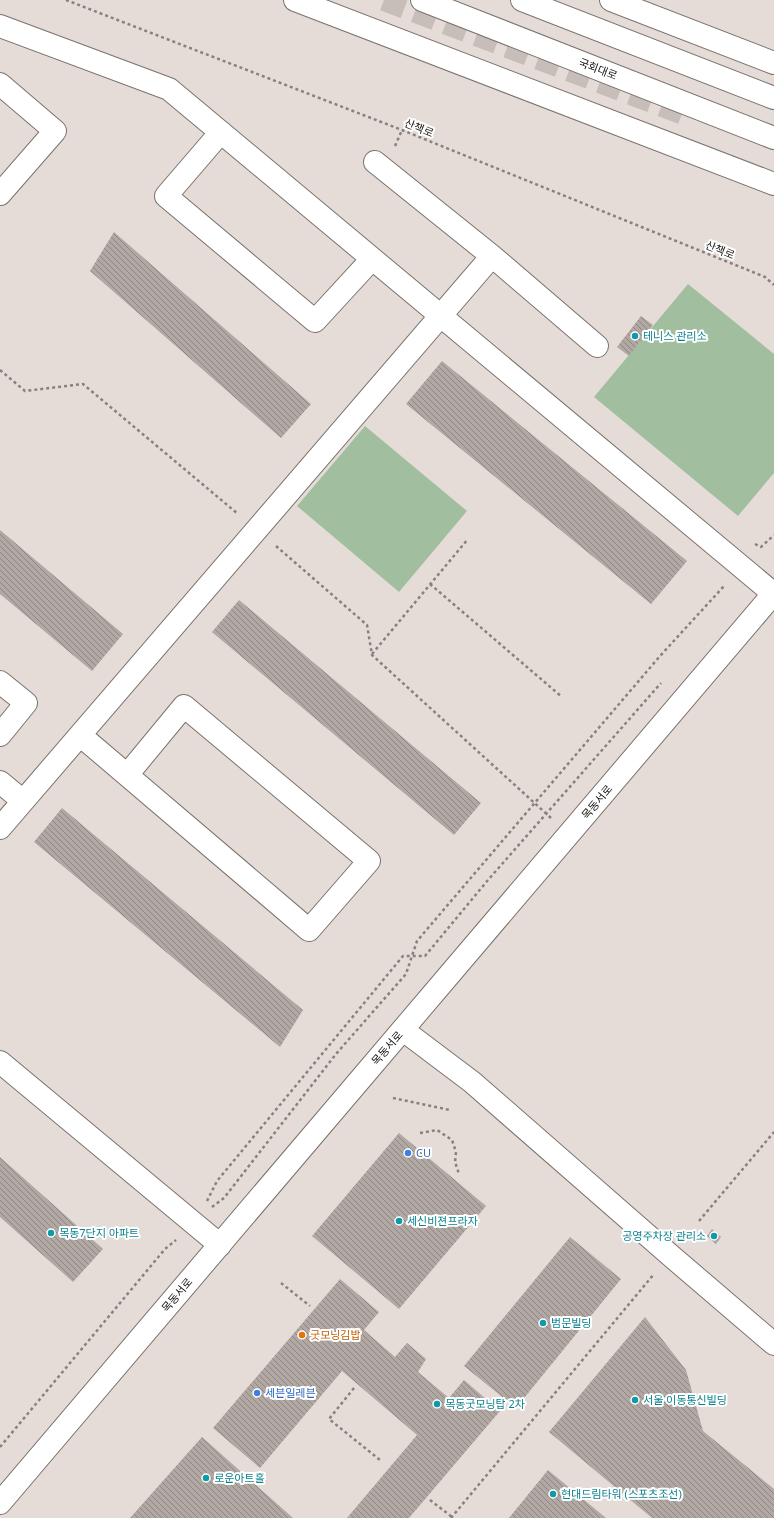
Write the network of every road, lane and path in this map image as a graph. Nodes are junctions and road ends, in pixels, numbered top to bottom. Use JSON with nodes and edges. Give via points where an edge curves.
{"nodes":[{"id":1,"x":66,"y":0,"type":"edge"},
{"id":2,"x":295,"y":0,"type":"edge"},
{"id":3,"x":422,"y":0,"type":"edge"},
{"id":4,"x":522,"y":0,"type":"edge"},
{"id":5,"x":611,"y":0,"type":"edge"},
{"id":6,"x":0,"y":26,"type":"edge"},
{"id":7,"x":774,"y":63,"type":"edge"},
{"id":8,"x":0,"y":84,"type":"edge"},
{"id":9,"x":774,"y":98,"type":"edge"},
{"id":10,"x":221,"y":132,"type":"junction"},
{"id":11,"x":774,"y":138,"type":"edge"},
{"id":12,"x":375,"y":162,"type":"dead end"},
{"id":13,"x":774,"y":184,"type":"edge"},
{"id":14,"x":0,"y":194,"type":"edge"},
{"id":15,"x":492,"y":256,"type":"junction"},
{"id":16,"x":372,"y":259,"type":"junction"},
{"id":17,"x":774,"y":285,"type":"edge"},
{"id":18,"x":441,"y":316,"type":"junction"},
{"id":19,"x":597,"y":346,"type":"dead end"},
{"id":20,"x":0,"y":370,"type":"edge"},
{"id":21,"x":257,"y":529,"type":"junction"},
{"id":22,"x":774,"y":535,"type":"edge"},
{"id":23,"x":468,"y":539,"type":"dead end"},
{"id":24,"x":754,"y":543,"type":"dead end"},
{"id":25,"x":727,"y":583,"type":"dead end"},
{"id":26,"x":430,"y":584,"type":"junction"},
{"id":27,"x":774,"y":594,"type":"edge"},
{"id":28,"x":372,"y":655,"type":"junction"},
{"id":29,"x":666,"y":678,"type":"dead end"},
{"id":30,"x":0,"y":682,"type":"edge"},
{"id":31,"x":562,"y":697,"type":"dead end"},
{"id":32,"x":0,"y":734,"type":"edge"},
{"id":33,"x":80,"y":735,"type":"junction"},
{"id":34,"x":128,"y":775,"type":"junction"},
{"id":35,"x":0,"y":782,"type":"edge"},
{"id":36,"x":23,"y":801,"type":"junction"},
{"id":37,"x":534,"y":803,"type":"junction"},
{"id":38,"x":546,"y":814,"type":"junction"},
{"id":39,"x":0,"y":828,"type":"edge"},
{"id":40,"x":569,"y":834,"type":"junction"},
{"id":41,"x":412,"y":955,"type":"junction"},
{"id":42,"x":403,"y":1030,"type":"junction"},
{"id":43,"x":0,"y":1062,"type":"edge"},
{"id":44,"x":393,"y":1098,"type":"dead end"},
{"id":45,"x":450,"y":1110,"type":"dead end"},
{"id":46,"x":774,"y":1132,"type":"edge"},
{"id":47,"x":420,"y":1133,"type":"dead end"},
{"id":48,"x":459,"y":1174,"type":"dead end"},
{"id":49,"x":196,"y":1221,"type":"junction"},
{"id":50,"x":699,"y":1221,"type":"dead end"},
{"id":51,"x":220,"y":1245,"type":"junction"},
{"id":52,"x":670,"y":1255,"type":"junction"},
{"id":53,"x":281,"y":1284,"type":"dead end"},
{"id":54,"x":310,"y":1306,"type":"dead end"},
{"id":55,"x":774,"y":1344,"type":"edge"},
{"id":56,"x":354,"y":1388,"type":"dead end"},
{"id":57,"x":0,"y":1447,"type":"edge"},
{"id":58,"x":380,"y":1460,"type":"dead end"},
{"id":59,"x":430,"y":1500,"type":"dead end"},
{"id":60,"x":0,"y":1504,"type":"edge"},
{"id":61,"x":452,"y":1518,"type":"edge"}],
"edges":[{"from":1,"to":17,"type":"path","name":"산책로","via":[[402,130],[765,277]]},
{"from":2,"to":13,"type":"main road"},
{"from":3,"to":11,"type":"main road","name":"국회대로"},
{"from":4,"to":9,"type":"main road"},
{"from":5,"to":7,"type":"main road"},
{"from":6,"to":10,"type":"main road","via":[[168,89]]},
{"from":8,"to":14,"type":"main road","via":[[55,132]]},
{"from":10,"to":16,"type":"main road"},
{"from":10,"to":16,"type":"main road","via":[[166,196],[316,321]]},
{"from":12,"to":15,"type":"main road"},
{"from":15,"to":18,"type":"main road"},
{"from":15,"to":19,"type":"main road"},
{"from":16,"to":18,"type":"main road"},
{"from":18,"to":21,"type":"main road"},
{"from":18,"to":27,"type":"main road"},
{"from":20,"to":21,"type":"path","via":[[25,391],[83,384]]},
{"from":21,"to":28,"type":"path","via":[[367,625]]},
{"from":21,"to":33,"type":"main road"},
{"from":22,"to":24,"type":"path","via":[[761,547]]},
{"from":23,"to":26,"type":"path"},
{"from":25,"to":37,"type":"path","via":[[660,656]]},
{"from":26,"to":28,"type":"path"},
{"from":26,"to":31,"type":"path"},
{"from":27,"to":40,"type":"main road","name":"목동서로"},
{"from":28,"to":37,"type":"path"},
{"from":29,"to":38,"type":"path"},
{"from":30,"to":32,"type":"main road","via":[[26,703]]},
{"from":33,"to":34,"type":"main road"},
{"from":33,"to":36,"type":"main road"},
{"from":34,"to":34,"type":"main road","via":[[309,930],[369,861],[184,706]]},
{"from":35,"to":36,"type":"main road"},
{"from":36,"to":39,"type":"main road"},
{"from":37,"to":38,"type":"path"},
{"from":37,"to":41,"type":"path","via":[[417,941]]},
{"from":38,"to":40,"type":"path"},
{"from":38,"to":41,"type":"path","via":[[425,956]]},
{"from":40,"to":42,"type":"main road","name":"목동서로"},
{"from":41,"to":49,"type":"path","via":[[406,974],[336,1054],[224,1198]]},
{"from":41,"to":49,"type":"path","via":[[403,956],[217,1181]]},
{"from":42,"to":51,"type":"main road","name":"목동서로"},
{"from":42,"to":52,"type":"main road","via":[[472,1082]]},
{"from":43,"to":49,"type":"main road"},
{"from":44,"to":45,"type":"path"},
{"from":46,"to":50,"type":"path"},
{"from":47,"to":48,"type":"path","via":[[437,1130],[452,1140]]},
{"from":49,"to":51,"type":"main road"},
{"from":49,"to":57,"type":"path","via":[[166,1249]]},
{"from":51,"to":60,"type":"main road","name":"목동서로"},
{"from":52,"to":55,"type":"main road"},
{"from":52,"to":61,"type":"path"},
{"from":53,"to":54,"type":"path"},
{"from":56,"to":58,"type":"path","via":[[329,1419]]},
{"from":59,"to":61,"type":"path"}]}
